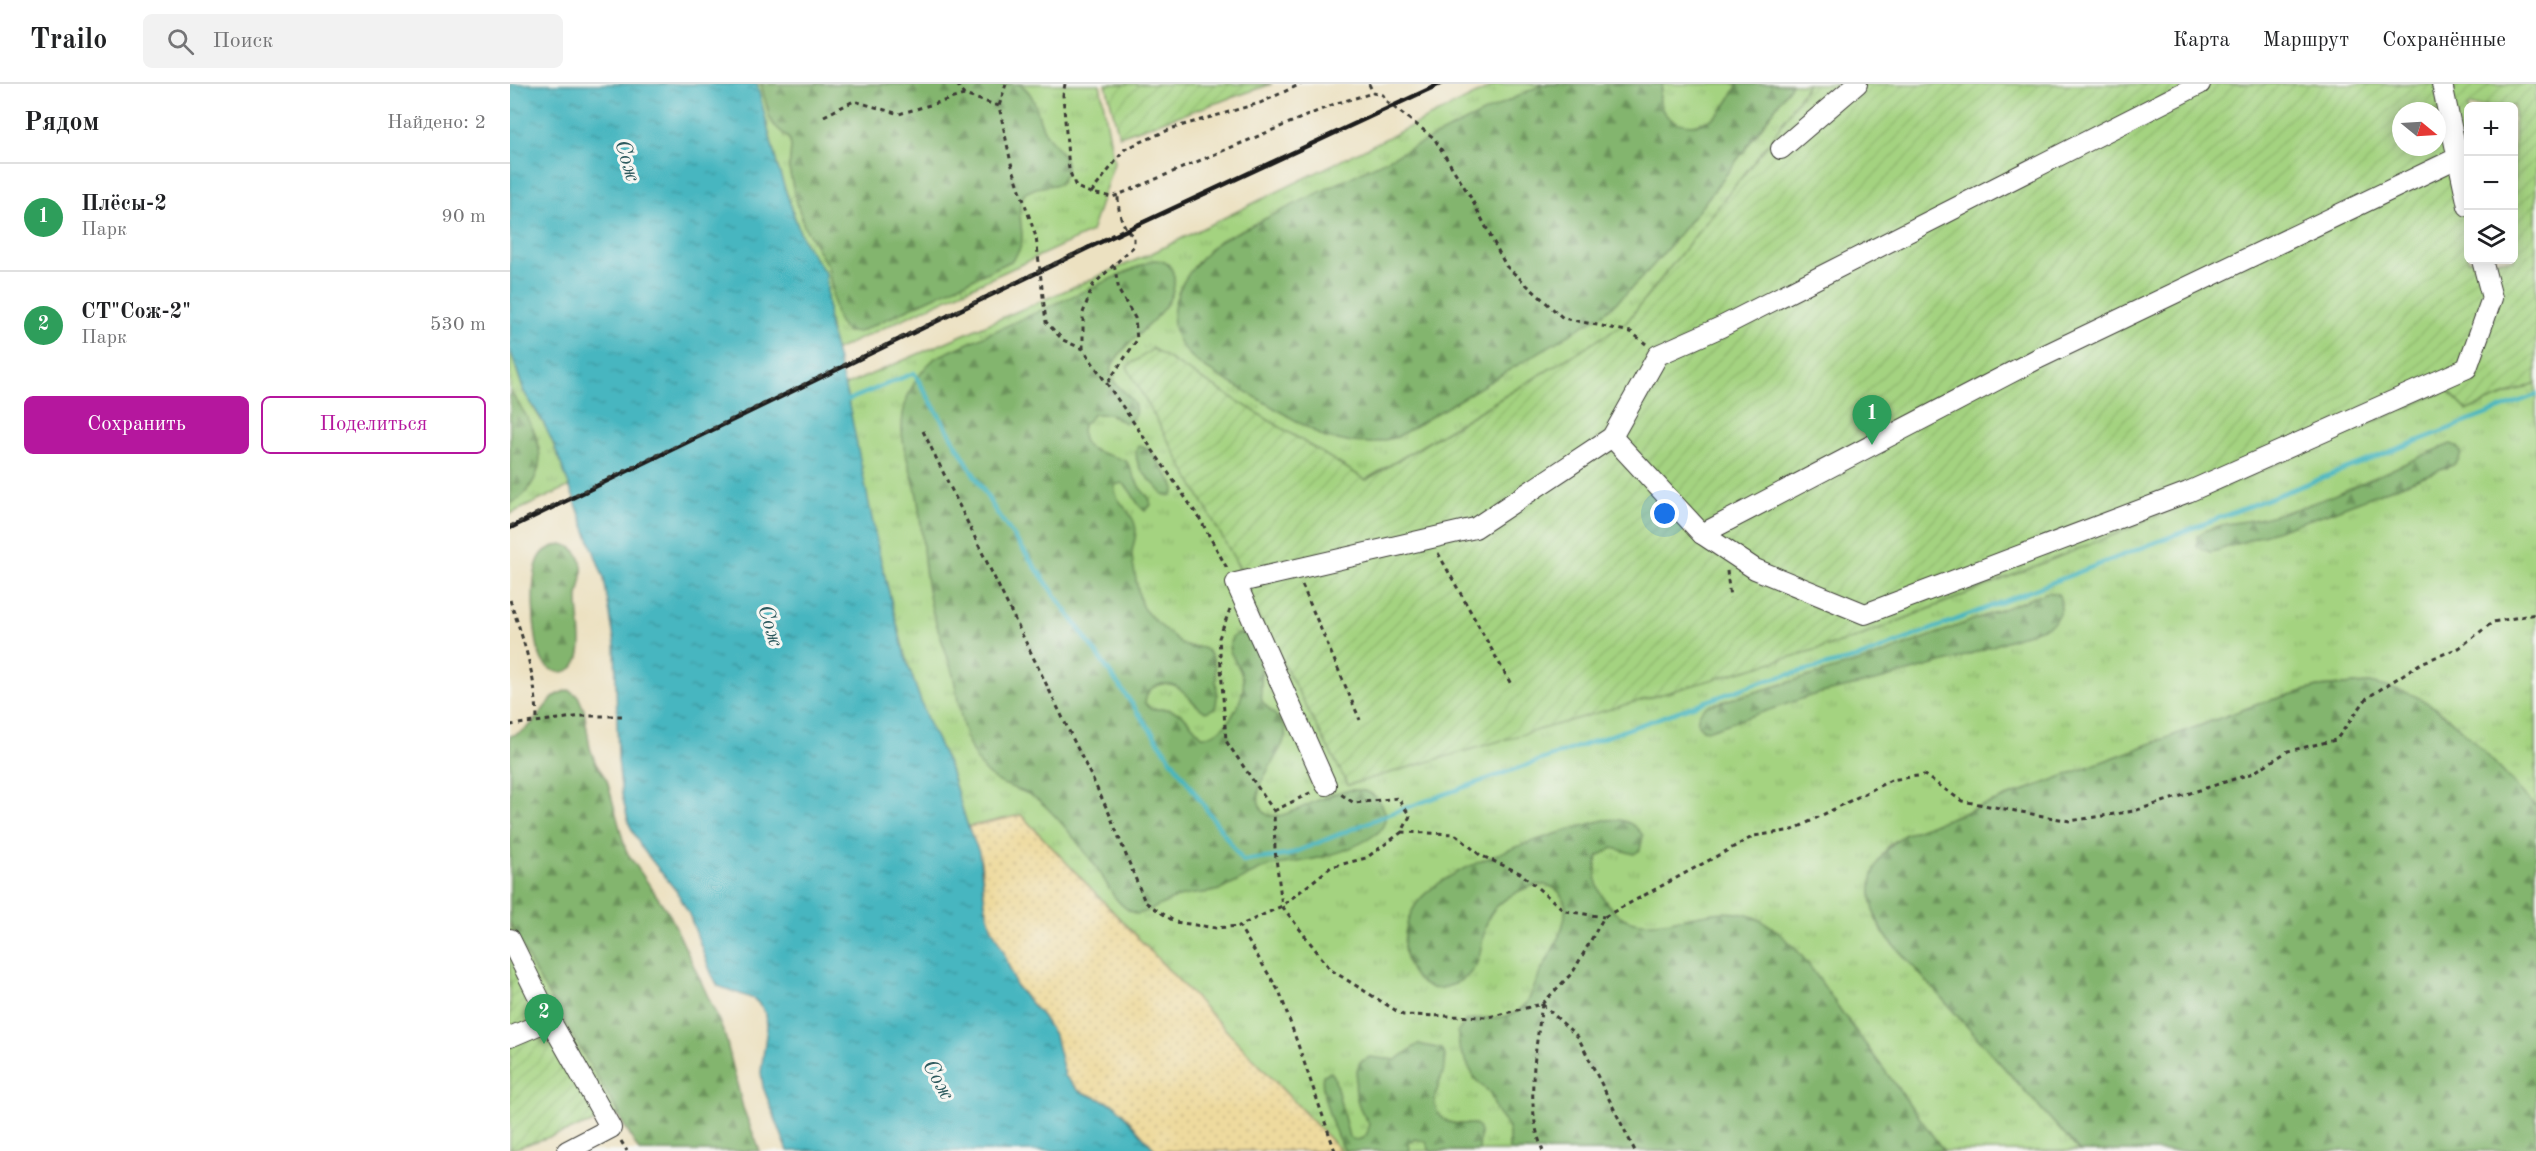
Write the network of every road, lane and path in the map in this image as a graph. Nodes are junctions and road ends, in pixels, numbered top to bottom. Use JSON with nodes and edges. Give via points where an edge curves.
{"nodes":[{"id":1,"x":957,"y":84,"type":"edge"},
{"id":2,"x":1006,"y":84,"type":"edge"},
{"id":3,"x":1065,"y":84,"type":"edge"},
{"id":4,"x":1301,"y":84,"type":"edge"},
{"id":5,"x":1369,"y":84,"type":"edge"},
{"id":6,"x":1857,"y":84,"type":"edge"},
{"id":7,"x":2200,"y":84,"type":"edge"},
{"id":8,"x":2442,"y":84,"type":"edge"},
{"id":9,"x":1373,"y":93,"type":"junction"},
{"id":10,"x":964,"y":95,"type":"junction"},
{"id":11,"x":999,"y":106,"type":"junction"},
{"id":12,"x":824,"y":116,"type":"dead end"},
{"id":13,"x":1781,"y":149,"type":"dead end"},
{"id":14,"x":2457,"y":158,"type":"junction"},
{"id":15,"x":2464,"y":186,"type":"edge"},
{"id":16,"x":1090,"y":193,"type":"junction"},
{"id":17,"x":1118,"y":195,"type":"junction"},
{"id":18,"x":1126,"y":228,"type":"junction"},
{"id":19,"x":1114,"y":264,"type":"junction"},
{"id":20,"x":2483,"y":264,"type":"edge"},
{"id":21,"x":1083,"y":349,"type":"junction"},
{"id":22,"x":1658,"y":355,"type":"junction"},
{"id":23,"x":1107,"y":382,"type":"junction"},
{"id":24,"x":923,"y":430,"type":"dead end"},
{"id":25,"x":1612,"y":437,"type":"junction"},
{"id":26,"x":510,"y":526,"type":"edge"},
{"id":27,"x":1702,"y":534,"type":"junction"},
{"id":28,"x":1429,"y":539,"type":"junction"},
{"id":29,"x":1295,"y":570,"type":"junction"},
{"id":30,"x":1236,"y":584,"type":"junction"},
{"id":31,"x":510,"y":600,"type":"edge"},
{"id":32,"x":2536,"y":614,"type":"edge"},
{"id":33,"x":1512,"y":686,"type":"dead end"},
{"id":34,"x":624,"y":716,"type":"dead end"},
{"id":35,"x":537,"y":720,"type":"junction"},
{"id":36,"x":1360,"y":720,"type":"dead end"},
{"id":37,"x":510,"y":725,"type":"edge"},
{"id":38,"x":1326,"y":785,"type":"junction"},
{"id":39,"x":1274,"y":811,"type":"junction"},
{"id":40,"x":1402,"y":832,"type":"junction"},
{"id":41,"x":1282,"y":906,"type":"junction"},
{"id":42,"x":1604,"y":917,"type":"junction"},
{"id":43,"x":1239,"y":926,"type":"junction"},
{"id":44,"x":510,"y":939,"type":"edge"},
{"id":45,"x":1542,"y":1004,"type":"junction"},
{"id":46,"x":550,"y":1020,"type":"junction"},
{"id":47,"x":510,"y":1037,"type":"edge"},
{"id":48,"x":567,"y":1151,"type":"edge"},
{"id":49,"x":1335,"y":1151,"type":"edge"},
{"id":50,"x":1543,"y":1151,"type":"edge"},
{"id":51,"x":1635,"y":1151,"type":"edge"}],
"edges":[{"from":1,"to":10,"type":"path"},
{"from":2,"to":11,"type":"path"},
{"from":3,"to":16,"type":"path","via":[[1069,170],[1076,187]]},
{"from":4,"to":16,"type":"path","via":[[1260,103],[1173,128],[1125,149]]},
{"from":5,"to":9,"type":"path"},
{"from":6,"to":13,"type":"street"},
{"from":7,"to":22,"type":"street","via":[[1721,327]]},
{"from":8,"to":14,"type":"street"},
{"from":9,"to":17,"type":"path","via":[[1337,103]]},
{"from":9,"to":22,"type":"path","via":[[1383,95],[1434,138],[1506,266],[1563,318],[1631,332]]},
{"from":10,"to":11,"type":"path"},
{"from":10,"to":12,"type":"path","via":[[899,114],[854,101]]},
{"from":11,"to":21,"type":"path","via":[[1011,163],[1036,237],[1046,322],[1063,340]]},
{"from":14,"to":15,"type":"street"},
{"from":14,"to":27,"type":"street","via":[[2037,359]]},
{"from":16,"to":17,"type":"path"},
{"from":17,"to":18,"type":"path","via":[[1118,212]]},
{"from":18,"to":19,"type":"path","via":[[1134,237],[1134,246]]},
{"from":18,"to":26,"type":"path","bridge":true},
{"from":19,"to":21,"type":"path","via":[[1093,285],[1083,313]]},
{"from":19,"to":23,"type":"path","via":[[1119,291],[1135,318],[1137,340]]},
{"from":20,"to":27,"type":"street","via":[[2492,298],[2467,368],[2188,492],[1864,614],[1755,569]]},
{"from":21,"to":23,"type":"path"},
{"from":22,"to":25,"type":"street"},
{"from":23,"to":30,"type":"path","via":[[1200,519]]},
{"from":24,"to":43,"type":"path","via":[[1109,813],[1145,902],[1175,922],[1216,928]]},
{"from":25,"to":27,"type":"street"},
{"from":25,"to":28,"type":"street","via":[[1475,528]]},
{"from":28,"to":29,"type":"street"},
{"from":28,"to":33,"type":"path"},
{"from":29,"to":30,"type":"street"},
{"from":29,"to":36,"type":"path"},
{"from":30,"to":38,"type":"street"},
{"from":30,"to":39,"type":"path","via":[[1219,638],[1226,741]]},
{"from":31,"to":35,"type":"path","via":[[531,672]]},
{"from":32,"to":42,"type":"path","via":[[2493,622],[2459,648],[2421,663],[2367,698],[2336,740],[2288,751],[2253,773],[2134,811],[2070,821],[1962,801],[1924,775],[1891,780],[1793,830],[1754,837]]},
{"from":34,"to":35,"type":"path"},
{"from":35,"to":37,"type":"path"},
{"from":38,"to":39,"type":"path"},
{"from":38,"to":40,"type":"path","via":[[1354,803],[1398,798],[1410,816]]},
{"from":39,"to":41,"type":"path"},
{"from":40,"to":41,"type":"path","via":[[1366,858],[1331,867]]},
{"from":40,"to":42,"type":"path","via":[[1455,834],[1480,855],[1520,873],[1564,911]]},
{"from":41,"to":43,"type":"path"},
{"from":41,"to":45,"type":"path","via":[[1331,970],[1403,1015],[1489,1017]]},
{"from":42,"to":45,"type":"path","via":[[1572,972]]},
{"from":43,"to":49,"type":"path","via":[[1280,993]]},
{"from":44,"to":46,"type":"street"},
{"from":45,"to":50,"type":"path","via":[[1532,1087]]},
{"from":45,"to":51,"type":"path","via":[[1578,1037]]},
{"from":46,"to":47,"type":"street"},
{"from":46,"to":48,"type":"street","via":[[610,1128]]}]}
